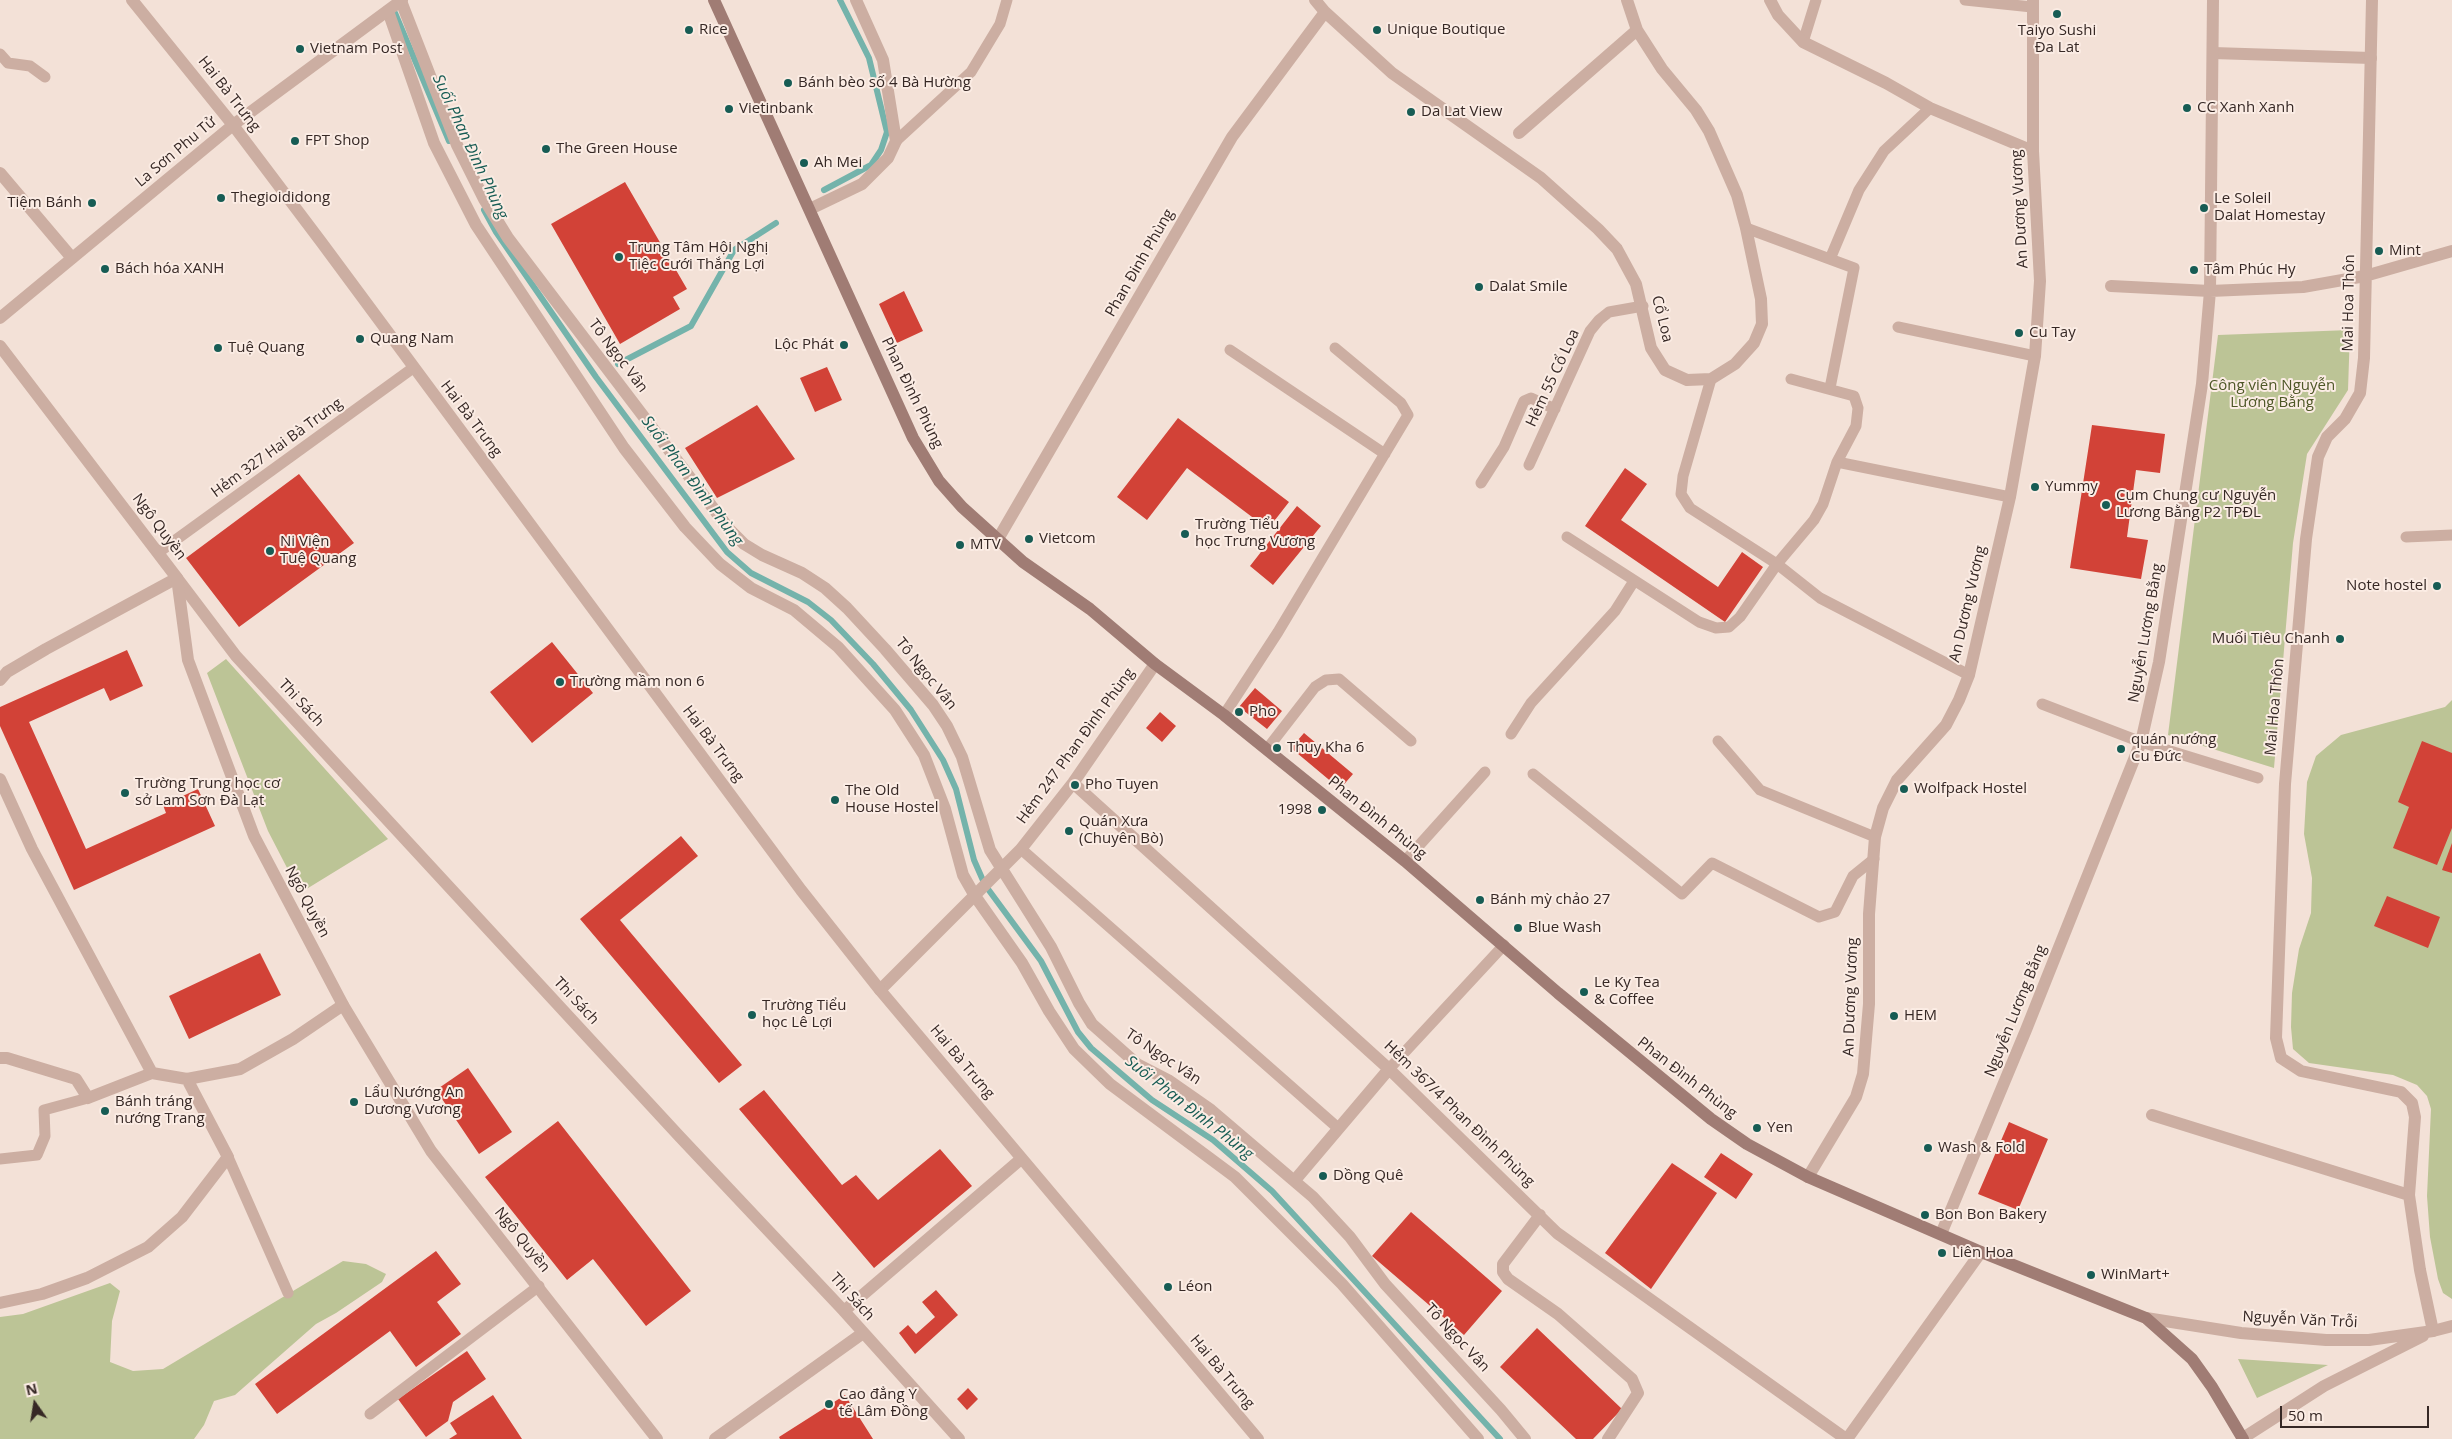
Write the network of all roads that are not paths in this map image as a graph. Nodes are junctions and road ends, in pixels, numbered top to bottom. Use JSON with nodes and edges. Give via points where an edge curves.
{"nodes":[{"id":1,"x":132,"y":0,"type":"edge"},
{"id":2,"x":401,"y":0,"type":"edge"},
{"id":3,"x":714,"y":0,"type":"edge"},
{"id":4,"x":856,"y":0,"type":"edge"},
{"id":5,"x":1006,"y":0,"type":"edge"},
{"id":6,"x":1315,"y":0,"type":"edge"},
{"id":7,"x":1627,"y":0,"type":"edge"},
{"id":8,"x":1770,"y":0,"type":"edge"},
{"id":9,"x":1816,"y":0,"type":"edge"},
{"id":10,"x":1965,"y":0,"type":"edge"},
{"id":11,"x":2213,"y":0,"type":"edge"},
{"id":12,"x":2372,"y":0,"type":"edge"},
{"id":13,"x":2033,"y":4,"type":"edge"},
{"id":14,"x":388,"y":11,"type":"junction"},
{"id":15,"x":1325,"y":12,"type":"junction"},
{"id":16,"x":1638,"y":30,"type":"junction"},
{"id":17,"x":1803,"y":42,"type":"junction"},
{"id":18,"x":2212,"y":53,"type":"junction"},
{"id":19,"x":0,"y":54,"type":"edge"},
{"id":20,"x":2371,"y":58,"type":"junction"},
{"id":21,"x":45,"y":77,"type":"dead end"},
{"id":22,"x":1930,"y":108,"type":"junction"},
{"id":23,"x":233,"y":125,"type":"junction"},
{"id":24,"x":1520,"y":133,"type":"dead end"},
{"id":25,"x":896,"y":141,"type":"junction"},
{"id":26,"x":2033,"y":151,"type":"junction"},
{"id":27,"x":0,"y":173,"type":"edge"},
{"id":28,"x":810,"y":209,"type":"junction"},
{"id":29,"x":1746,"y":228,"type":"junction"},
{"id":30,"x":2452,"y":251,"type":"edge"},
{"id":31,"x":72,"y":258,"type":"junction"},
{"id":32,"x":1830,"y":259,"type":"junction"},
{"id":33,"x":2365,"y":276,"type":"junction"},
{"id":34,"x":2111,"y":286,"type":"dead end"},
{"id":35,"x":2210,"y":291,"type":"junction"},
{"id":36,"x":1643,"y":306,"type":"junction"},
{"id":37,"x":0,"y":318,"type":"edge"},
{"id":38,"x":1898,"y":328,"type":"dead end"},
{"id":39,"x":0,"y":346,"type":"edge"},
{"id":40,"x":1335,"y":348,"type":"dead end"},
{"id":41,"x":1230,"y":350,"type":"dead end"},
{"id":42,"x":2034,"y":356,"type":"junction"},
{"id":43,"x":413,"y":368,"type":"junction"},
{"id":44,"x":1711,"y":379,"type":"junction"},
{"id":45,"x":1790,"y":379,"type":"dead end"},
{"id":46,"x":1830,"y":388,"type":"junction"},
{"id":47,"x":1555,"y":409,"type":"junction"},
{"id":48,"x":1385,"y":454,"type":"junction"},
{"id":49,"x":1838,"y":462,"type":"junction"},
{"id":50,"x":1529,"y":465,"type":"dead end"},
{"id":51,"x":1481,"y":483,"type":"dead end"},
{"id":52,"x":2010,"y":497,"type":"junction"},
{"id":53,"x":2452,"y":535,"type":"edge"},
{"id":54,"x":1566,"y":537,"type":"dead end"},
{"id":55,"x":2406,"y":537,"type":"dead end"},
{"id":56,"x":998,"y":539,"type":"junction"},
{"id":57,"x":159,"y":552,"type":"junction"},
{"id":58,"x":1777,"y":564,"type":"junction"},
{"id":59,"x":177,"y":578,"type":"junction"},
{"id":60,"x":1634,"y":581,"type":"junction"},
{"id":61,"x":1156,"y":664,"type":"junction"},
{"id":62,"x":1968,"y":675,"type":"junction"},
{"id":63,"x":0,"y":680,"type":"edge"},
{"id":64,"x":2042,"y":704,"type":"dead end"},
{"id":65,"x":1224,"y":715,"type":"junction"},
{"id":66,"x":1511,"y":734,"type":"dead end"},
{"id":67,"x":1718,"y":741,"type":"dead end"},
{"id":68,"x":1411,"y":742,"type":"dead end"},
{"id":69,"x":2141,"y":742,"type":"junction"},
{"id":70,"x":1267,"y":749,"type":"junction"},
{"id":71,"x":1485,"y":772,"type":"dead end"},
{"id":72,"x":1533,"y":774,"type":"dead end"},
{"id":73,"x":2258,"y":778,"type":"dead end"},
{"id":74,"x":0,"y":779,"type":"edge"},
{"id":75,"x":1073,"y":783,"type":"junction"},
{"id":76,"x":1876,"y":837,"type":"junction"},
{"id":77,"x":1021,"y":849,"type":"junction"},
{"id":78,"x":1874,"y":859,"type":"junction"},
{"id":79,"x":1405,"y":861,"type":"junction"},
{"id":80,"x":1000,"y":871,"type":"junction"},
{"id":81,"x":975,"y":896,"type":"junction"},
{"id":82,"x":1504,"y":945,"type":"junction"},
{"id":83,"x":880,"y":990,"type":"junction"},
{"id":84,"x":343,"y":1005,"type":"junction"},
{"id":85,"x":0,"y":1058,"type":"edge"},
{"id":86,"x":1389,"y":1068,"type":"junction"},
{"id":87,"x":152,"y":1073,"type":"junction"},
{"id":88,"x":187,"y":1079,"type":"junction"},
{"id":89,"x":88,"y":1098,"type":"junction"},
{"id":90,"x":2152,"y":1115,"type":"dead end"},
{"id":91,"x":1338,"y":1128,"type":"junction"},
{"id":92,"x":228,"y":1157,"type":"junction"},
{"id":93,"x":1021,"y":1158,"type":"junction"},
{"id":94,"x":0,"y":1159,"type":"edge"},
{"id":95,"x":1808,"y":1177,"type":"junction"},
{"id":96,"x":1295,"y":1180,"type":"junction"},
{"id":97,"x":2409,"y":1195,"type":"junction"},
{"id":98,"x":1540,"y":1215,"type":"junction"},
{"id":99,"x":1941,"y":1234,"type":"junction"},
{"id":100,"x":1981,"y":1252,"type":"junction"},
{"id":101,"x":539,"y":1286,"type":"junction"},
{"id":102,"x":288,"y":1293,"type":"dead end"},
{"id":103,"x":0,"y":1303,"type":"edge"},
{"id":104,"x":844,"y":1311,"type":"junction"},
{"id":105,"x":2146,"y":1318,"type":"junction"},
{"id":106,"x":2452,"y":1326,"type":"edge"},
{"id":107,"x":2434,"y":1331,"type":"junction"},
{"id":108,"x":863,"y":1333,"type":"junction"},
{"id":109,"x":370,"y":1414,"type":"dead end"},
{"id":110,"x":657,"y":1439,"type":"edge"},
{"id":111,"x":715,"y":1439,"type":"edge"},
{"id":112,"x":959,"y":1439,"type":"edge"},
{"id":113,"x":1258,"y":1439,"type":"edge"},
{"id":114,"x":1478,"y":1439,"type":"edge"},
{"id":115,"x":1526,"y":1439,"type":"edge"},
{"id":116,"x":1608,"y":1439,"type":"edge"},
{"id":117,"x":1846,"y":1439,"type":"edge"},
{"id":118,"x":2243,"y":1439,"type":"edge"}],
"edges":[{"from":1,"to":23,"type":"street","name":"Hai Bà Trưng"},
{"from":2,"to":14,"type":"street","name":"La Sơn Phu Tử"},
{"from":2,"to":80,"type":"street","name":"Tô Ngọc Vân","via":[[457,145],[508,238],[728,529],[762,555],[802,573],[825,588],[847,608],[933,706],[962,757],[987,843]]},
{"from":3,"to":28,"type":"main road","name":"Phan Đình Phùng"},
{"from":4,"to":25,"type":"street","via":[[883,60]]},
{"from":5,"to":25,"type":"lane","via":[[1000,24],[971,72]]},
{"from":6,"to":15,"type":"street","name":"Cổ Loa"},
{"from":7,"to":16,"type":"street"},
{"from":8,"to":17,"type":"street","via":[[1778,16]]},
{"from":9,"to":17,"type":"lane"},
{"from":10,"to":13,"type":"lane"},
{"from":11,"to":18,"type":"street","name":"Nguyễn Lương Bằng"},
{"from":12,"to":20,"type":"street","name":"Mai Hoa Thôn"},
{"from":13,"to":26,"type":"street","name":"An Dương Vương"},
{"from":14,"to":23,"type":"street","name":"La Sơn Phu Tử"},
{"from":14,"to":81,"type":"street","via":[[434,143],[476,225],[602,415],[685,527],[720,564],[751,588],[794,610],[838,647],[894,710],[924,755],[945,809],[963,875]]},
{"from":15,"to":36,"type":"street","name":"Cổ Loa","via":[[1392,73],[1541,178],[1598,229],[1618,249]]},
{"from":15,"to":56,"type":"street","name":"Phan Đinh Phùng","via":[[1232,137]]},
{"from":16,"to":24,"type":"street"},
{"from":16,"to":29,"type":"street","via":[[1662,69],[1709,131],[1737,195]]},
{"from":17,"to":22,"type":"street"},
{"from":18,"to":20,"type":"street"},
{"from":18,"to":35,"type":"street","name":"Nguyễn Lương Bằng"},
{"from":19,"to":21,"type":"lane","via":[[8,63],[30,66]]},
{"from":20,"to":33,"type":"street","name":"Mai Hoa Thôn"},
{"from":22,"to":26,"type":"street"},
{"from":22,"to":32,"type":"lane","via":[[1884,151],[1859,190]]},
{"from":23,"to":31,"type":"street","name":"La Sơn Phu Tử"},
{"from":23,"to":43,"type":"street","name":"Hai Bà Trưng"},
{"from":25,"to":28,"type":"street","via":[[888,158],[862,184]]},
{"from":26,"to":42,"type":"street","name":"An Dương Vương","via":[[2040,281]]},
{"from":27,"to":31,"type":"street"},
{"from":28,"to":56,"type":"main road","name":"Phan Đình Phùng","via":[[912,438],[939,481]]},
{"from":29,"to":32,"type":"lane"},
{"from":29,"to":44,"type":"street","via":[[1761,299],[1762,324],[1748,350],[1735,364]]},
{"from":30,"to":33,"type":"street"},
{"from":31,"to":37,"type":"street","name":"La Sơn Phu Tử"},
{"from":32,"to":46,"type":"lane","via":[[1854,268]]},
{"from":33,"to":35,"type":"street","via":[[2303,287]]},
{"from":33,"to":97,"type":"street","name":"Mai Hoa Thôn","via":[[2364,358],[2360,393],[2345,419],[2327,437],[2318,457],[2306,539],[2285,784],[2276,1038],[2280,1058],[2301,1071],[2401,1092],[2412,1104],[2415,1117]]},
{"from":34,"to":35,"type":"street"},
{"from":35,"to":69,"type":"street","name":"Nguyễn Lương Bằng","via":[[2202,384],[2160,662]]},
{"from":36,"to":44,"type":"street","name":"Cổ Loa","via":[[1651,348],[1665,370],[1687,380]]},
{"from":36,"to":47,"type":"lane","name":"Hẻm 55 Cổ Loa","via":[[1609,312],[1599,320],[1584,342]]},
{"from":38,"to":42,"type":"lane"},
{"from":39,"to":57,"type":"street","name":"Ngô Quyền"},
{"from":40,"to":48,"type":"lane","via":[[1401,403],[1408,415]]},
{"from":41,"to":48,"type":"lane"},
{"from":42,"to":52,"type":"street","name":"An Dương Vương"},
{"from":43,"to":57,"type":"lane","name":"Hẻm 327 Hai Bà Trưng"},
{"from":43,"to":83,"type":"street","name":"Hai Bà Trưng","via":[[801,890]]},
{"from":44,"to":58,"type":"lane","via":[[1683,476],[1682,494],[1690,508]]},
{"from":45,"to":46,"type":"lane"},
{"from":46,"to":49,"type":"lane","via":[[1854,396],[1858,408],[1856,426]]},
{"from":47,"to":50,"type":"lane","name":"Hẻm 55 Cổ Loa"},
{"from":47,"to":51,"type":"lane","via":[[1531,398],[1524,401],[1504,447]]},
{"from":48,"to":65,"type":"lane"},
{"from":49,"to":52,"type":"lane"},
{"from":49,"to":58,"type":"lane","via":[[1814,520]]},
{"from":52,"to":62,"type":"street","name":"An Dương Vương"},
{"from":53,"to":55,"type":"lane"},
{"from":54,"to":60,"type":"lane"},
{"from":56,"to":61,"type":"main road","name":"Phan Đình Phùng","via":[[1023,562],[1090,609]]},
{"from":57,"to":59,"type":"street","name":"Ngô Quyền"},
{"from":58,"to":60,"type":"lane","via":[[1729,627],[1716,628],[1698,622]]},
{"from":58,"to":62,"type":"lane","via":[[1820,598]]},
{"from":59,"to":63,"type":"street","via":[[46,649],[7,672]]},
{"from":59,"to":84,"type":"street","name":"Ngô Quyền","via":[[188,660],[254,836]]},
{"from":59,"to":104,"type":"street","name":"Thi Sách","via":[[236,656]]},
{"from":60,"to":66,"type":"lane","via":[[1614,611],[1531,704]]},
{"from":61,"to":65,"type":"main road","name":"Phan Đình Phùng"},
{"from":61,"to":75,"type":"street","name":"Hẻm 247 Phan Đình Phùng"},
{"from":62,"to":76,"type":"street","name":"An Dương Vương","via":[[1946,725],[1897,780],[1883,808]]},
{"from":64,"to":69,"type":"lane"},
{"from":65,"to":70,"type":"main road","name":"Phan Đình Phùng"},
{"from":67,"to":76,"type":"lane","via":[[1760,790]]},
{"from":68,"to":70,"type":"lane","via":[[1339,679],[1326,680],[1315,688]]},
{"from":69,"to":73,"type":"lane"},
{"from":69,"to":99,"type":"street","name":"Nguyễn Lương Bằng"},
{"from":70,"to":79,"type":"main road","name":"Phan Đình Phùng"},
{"from":71,"to":79,"type":"lane"},
{"from":72,"to":78,"type":"lane","via":[[1682,894],[1712,863],[1819,917],[1835,912],[1853,876]]},
{"from":74,"to":87,"type":"street","via":[[32,850]]},
{"from":75,"to":77,"type":"street","name":"Hẻm 247 Phan Đình Phùng"},
{"from":75,"to":86,"type":"street","name":"Hẻm 367/4 Phan Đình Phùng"},
{"from":76,"to":78,"type":"street","name":"An Dương Vương"},
{"from":77,"to":80,"type":"street","name":"Hẻm 247 Phan Đình Phùng"},
{"from":77,"to":91,"type":"lane"},
{"from":78,"to":95,"type":"street","name":"An Dương Vương","via":[[1863,1074],[1856,1097]]},
{"from":79,"to":82,"type":"main road","name":"Phan Đình Phùng"},
{"from":80,"to":81,"type":"street","name":"Hẻm 247 Phan Đình Phùng"},
{"from":80,"to":96,"type":"street","name":"Tô Ngọc Vân","via":[[1051,948],[1092,1024],[1137,1064],[1168,1080],[1211,1110]]},
{"from":81,"to":83,"type":"street","name":"Hẻm 247 Phan Đình Phùng"},
{"from":81,"to":114,"type":"street","via":[[1022,963],[1074,1049],[1110,1084],[1235,1177],[1342,1284]]},
{"from":82,"to":86,"type":"lane"},
{"from":82,"to":95,"type":"main road","name":"Phan Đình Phùng","via":[[1711,1119],[1747,1144]]},
{"from":83,"to":93,"type":"street","name":"Hai Bà Trưng"},
{"from":84,"to":88,"type":"street","via":[[240,1069]]},
{"from":84,"to":101,"type":"street","name":"Ngô Quyền","via":[[431,1151]]},
{"from":85,"to":89,"type":"street","via":[[76,1079]]},
{"from":86,"to":91,"type":"street"},
{"from":86,"to":98,"type":"street","name":"Hẻm 367/4 Phan Đình Phùng"},
{"from":87,"to":88,"type":"street"},
{"from":87,"to":89,"type":"street"},
{"from":88,"to":92,"type":"street"},
{"from":89,"to":94,"type":"lane","via":[[44,1110],[45,1136],[37,1154]]},
{"from":90,"to":97,"type":"street"},
{"from":91,"to":96,"type":"street"},
{"from":92,"to":102,"type":"lane"},
{"from":92,"to":103,"type":"street","via":[[182,1216],[148,1247],[86,1278],[42,1294]]},
{"from":93,"to":104,"type":"street"},
{"from":93,"to":113,"type":"street","name":"Hai Bà Trưng"},
{"from":95,"to":99,"type":"main road","name":"Phan Đình Phùng"},
{"from":96,"to":115,"type":"street","name":"Tô Ngọc Vân","via":[[1350,1236],[1385,1284]]},
{"from":97,"to":107,"type":"street","name":"Mai Hoa Thôn","via":[[2420,1270]]},
{"from":98,"to":116,"type":"street","via":[[1503,1264],[1503,1272],[1508,1279],[1558,1314],[1632,1379],[1638,1393]]},
{"from":98,"to":117,"type":"street","name":"Hẻm 367/4 Phan Đình Phùng","via":[[1557,1232]]},
{"from":99,"to":100,"type":"main road","name":"Phan Đình Phùng"},
{"from":100,"to":105,"type":"main road","name":"Phan Đình Phùng"},
{"from":100,"to":117,"type":"street"},
{"from":101,"to":109,"type":"lane"},
{"from":101,"to":110,"type":"street","name":"Ngô Quyền"},
{"from":104,"to":108,"type":"street","name":"Thi Sách"},
{"from":105,"to":107,"type":"street","name":"Nguyễn Văn Trỗi","via":[[2241,1333],[2326,1340],[2369,1340]]},
{"from":105,"to":118,"type":"main road","name":"Phan Đình Phùng","via":[[2192,1360]]},
{"from":106,"to":107,"type":"street","name":"Nguyễn Văn Trỗi"},
{"from":107,"to":118,"type":"street","via":[[2324,1386]]},
{"from":108,"to":111,"type":"street"},
{"from":108,"to":112,"type":"street","name":"Thi Sách"}]}
